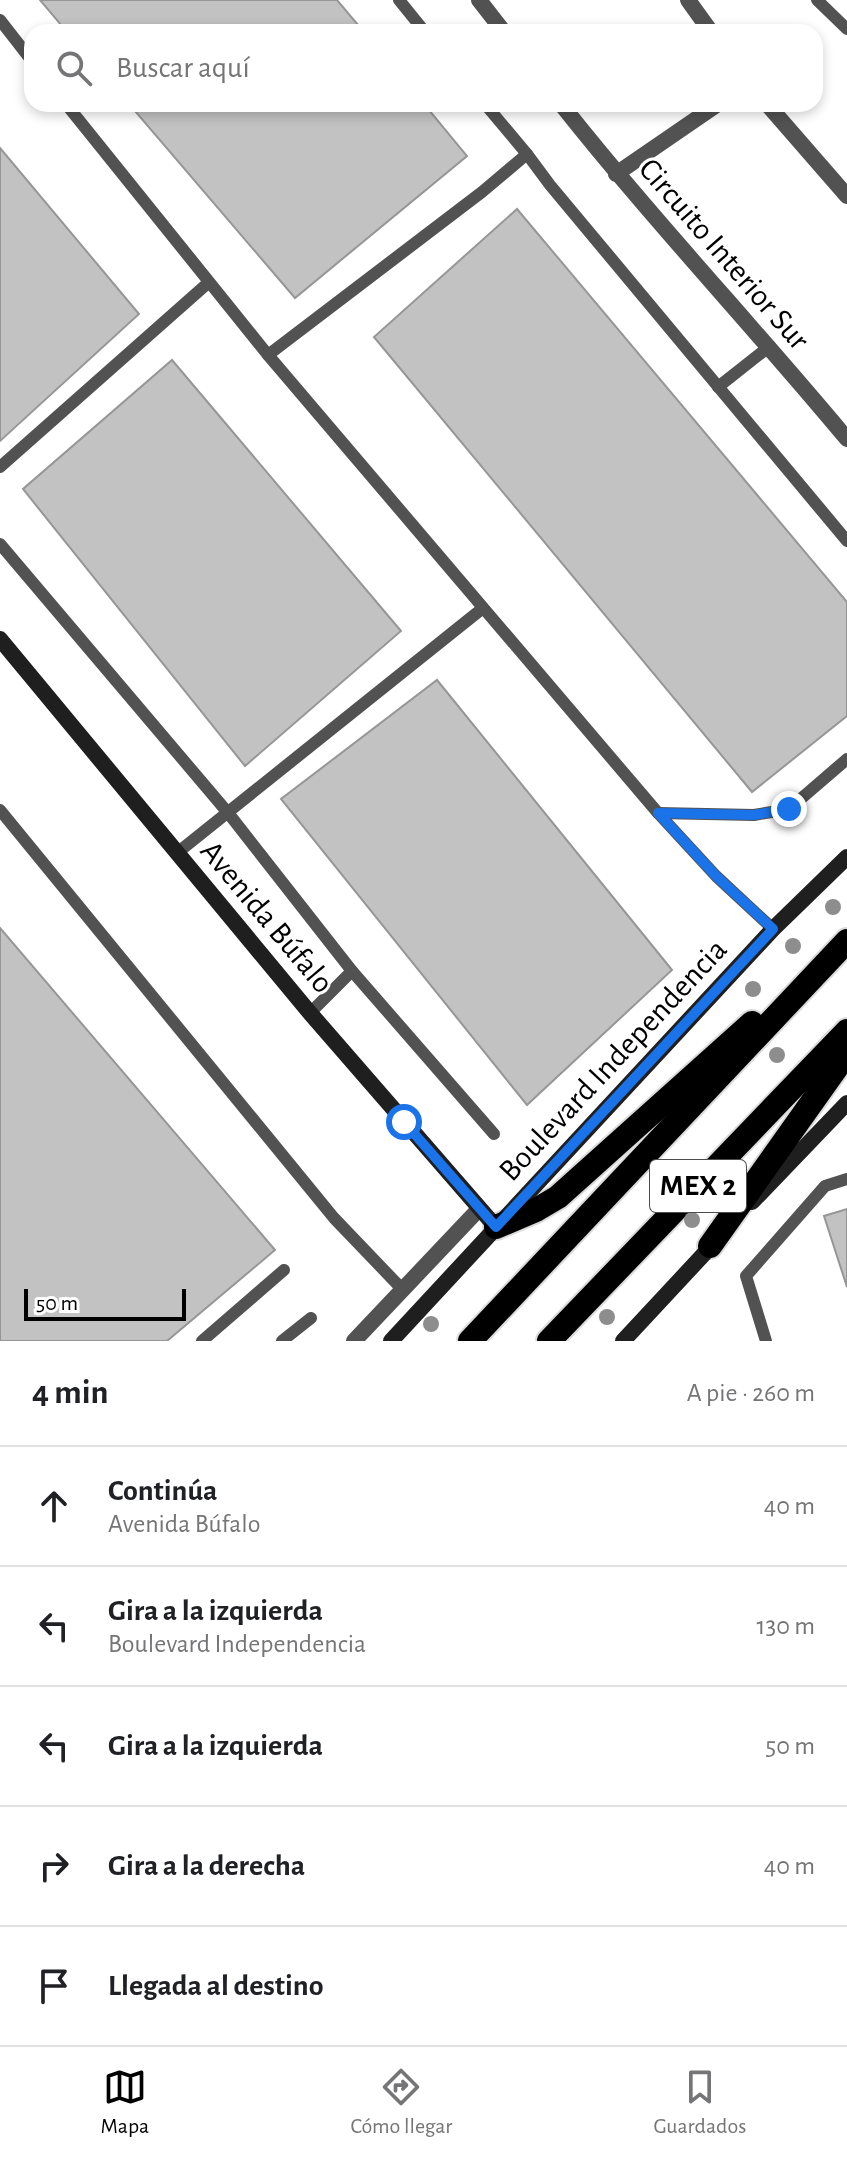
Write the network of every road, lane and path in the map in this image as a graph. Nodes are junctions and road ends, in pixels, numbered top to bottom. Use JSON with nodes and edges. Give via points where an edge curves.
{"nodes":[{"id":1,"x":399,"y":0,"type":"edge"},
{"id":2,"x":479,"y":0,"type":"edge"},
{"id":3,"x":688,"y":0,"type":"edge"},
{"id":4,"x":817,"y":0,"type":"edge"},
{"id":5,"x":0,"y":20,"type":"edge"},
{"id":6,"x":418,"y":24,"type":"edge"},
{"id":7,"x":498,"y":24,"type":"edge"},
{"id":8,"x":705,"y":24,"type":"edge"},
{"id":9,"x":847,"y":29,"type":"edge"},
{"id":10,"x":24,"y":51,"type":"edge"},
{"id":11,"x":72,"y":112,"type":"edge"},
{"id":12,"x":492,"y":112,"type":"edge"},
{"id":13,"x":567,"y":112,"type":"edge"},
{"id":14,"x":706,"y":112,"type":"edge"},
{"id":15,"x":774,"y":112,"type":"edge"},
{"id":16,"x":527,"y":154,"type":"junction"},
{"id":17,"x":616,"y":174,"type":"junction"},
{"id":18,"x":847,"y":196,"type":"edge"},
{"id":19,"x":208,"y":283,"type":"junction"},
{"id":20,"x":770,"y":346,"type":"junction"},
{"id":21,"x":268,"y":355,"type":"junction"},
{"id":22,"x":718,"y":387,"type":"junction"},
{"id":23,"x":847,"y":439,"type":"edge"},
{"id":24,"x":0,"y":467,"type":"edge"},
{"id":25,"x":847,"y":541,"type":"edge"},
{"id":26,"x":0,"y":544,"type":"edge"},
{"id":27,"x":483,"y":608,"type":"junction"},
{"id":28,"x":0,"y":639,"type":"edge"},
{"id":29,"x":847,"y":759,"type":"edge"},
{"id":30,"x":0,"y":810,"type":"edge"},
{"id":31,"x":658,"y":813,"type":"junction"},
{"id":32,"x":229,"y":814,"type":"junction"},
{"id":33,"x":177,"y":853,"type":"junction"},
{"id":34,"x":847,"y":857,"type":"edge"},
{"id":35,"x":773,"y":929,"type":"junction"},
{"id":36,"x":847,"y":941,"type":"edge"},
{"id":37,"x":819,"y":969,"type":"junction"},
{"id":38,"x":352,"y":971,"type":"junction"},
{"id":39,"x":310,"y":1013,"type":"junction"},
{"id":40,"x":847,"y":1031,"type":"edge"},
{"id":41,"x":847,"y":1053,"type":"edge"},
{"id":42,"x":847,"y":1103,"type":"edge"},
{"id":43,"x":494,"y":1134,"type":"dead end"},
{"id":44,"x":847,"y":1179,"type":"edge"},
{"id":45,"x":479,"y":1209,"type":"junction"},
{"id":46,"x":496,"y":1227,"type":"junction"},
{"id":47,"x":710,"y":1246,"type":"junction"},
{"id":48,"x":284,"y":1270,"type":"dead end"},
{"id":49,"x":402,"y":1289,"type":"junction"},
{"id":50,"x":422,"y":1308,"type":"junction"},
{"id":51,"x":311,"y":1318,"type":"dead end"},
{"id":52,"x":202,"y":1341,"type":"edge"},
{"id":53,"x":282,"y":1341,"type":"edge"},
{"id":54,"x":354,"y":1341,"type":"edge"},
{"id":55,"x":391,"y":1341,"type":"edge"},
{"id":56,"x":470,"y":1341,"type":"edge"},
{"id":57,"x":549,"y":1341,"type":"edge"},
{"id":58,"x":624,"y":1341,"type":"edge"},
{"id":59,"x":766,"y":1341,"type":"edge"}],
"edges":[{"from":1,"to":6,"type":"lane"},
{"from":2,"to":7,"type":"street"},
{"from":3,"to":8,"type":"street"},
{"from":4,"to":9,"type":"lane"},
{"from":5,"to":10,"type":"lane"},
{"from":11,"to":19,"type":"lane"},
{"from":12,"to":16,"type":"lane"},
{"from":13,"to":17,"type":"street","name":"Circuito Interior Sur"},
{"from":14,"to":17,"type":"street"},
{"from":15,"to":18,"type":"street"},
{"from":16,"to":21,"type":"lane"},
{"from":16,"to":22,"type":"lane"},
{"from":17,"to":20,"type":"street","name":"Circuito Interior Sur"},
{"from":19,"to":21,"type":"lane"},
{"from":19,"to":24,"type":"lane"},
{"from":20,"to":22,"type":"lane"},
{"from":20,"to":23,"type":"street","name":"Circuito Interior Sur"},
{"from":21,"to":27,"type":"lane"},
{"from":22,"to":25,"type":"lane"},
{"from":26,"to":32,"type":"lane"},
{"from":27,"to":31,"type":"lane"},
{"from":27,"to":32,"type":"lane"},
{"from":28,"to":33,"type":"main road","name":"Avenida Búfalo"},
{"from":29,"to":31,"type":"lane","via":[[789,809],[754,815]]},
{"from":30,"to":49,"type":"lane","via":[[334,1218]]},
{"from":31,"to":35,"type":"lane"},
{"from":32,"to":33,"type":"lane"},
{"from":32,"to":38,"type":"lane"},
{"from":33,"to":39,"type":"main road","name":"Avenida Búfalo"},
{"from":34,"to":35,"type":"main road","name":"Boulevard Independencia"},
{"from":35,"to":46,"type":"main road","name":"Boulevard Independencia"},
{"from":36,"to":37,"type":"highway","number":"MEX 2"},
{"from":37,"to":46,"type":"highway","via":[[730,1041],[558,1197]]},
{"from":37,"to":56,"type":"highway","number":"MEX 2"},
{"from":38,"to":39,"type":"lane"},
{"from":38,"to":43,"type":"lane"},
{"from":39,"to":45,"type":"main road","name":"Avenida Búfalo"},
{"from":40,"to":57,"type":"highway","number":"MEX 2"},
{"from":41,"to":47,"type":"highway"},
{"from":42,"to":47,"type":"main road","number":"MEX 2"},
{"from":44,"to":59,"type":"lane","via":[[825,1186],[746,1276]]},
{"from":45,"to":46,"type":"main road","name":"Avenida Búfalo"},
{"from":45,"to":49,"type":"street"},
{"from":46,"to":50,"type":"main road","name":"Boulevard Independencia"},
{"from":47,"to":58,"type":"main road","number":"MEX 2"},
{"from":48,"to":52,"type":"lane"},
{"from":49,"to":50,"type":"street"},
{"from":49,"to":54,"type":"street"},
{"from":50,"to":55,"type":"main road","name":"Boulevard Independencia"},
{"from":51,"to":53,"type":"lane"}]}
